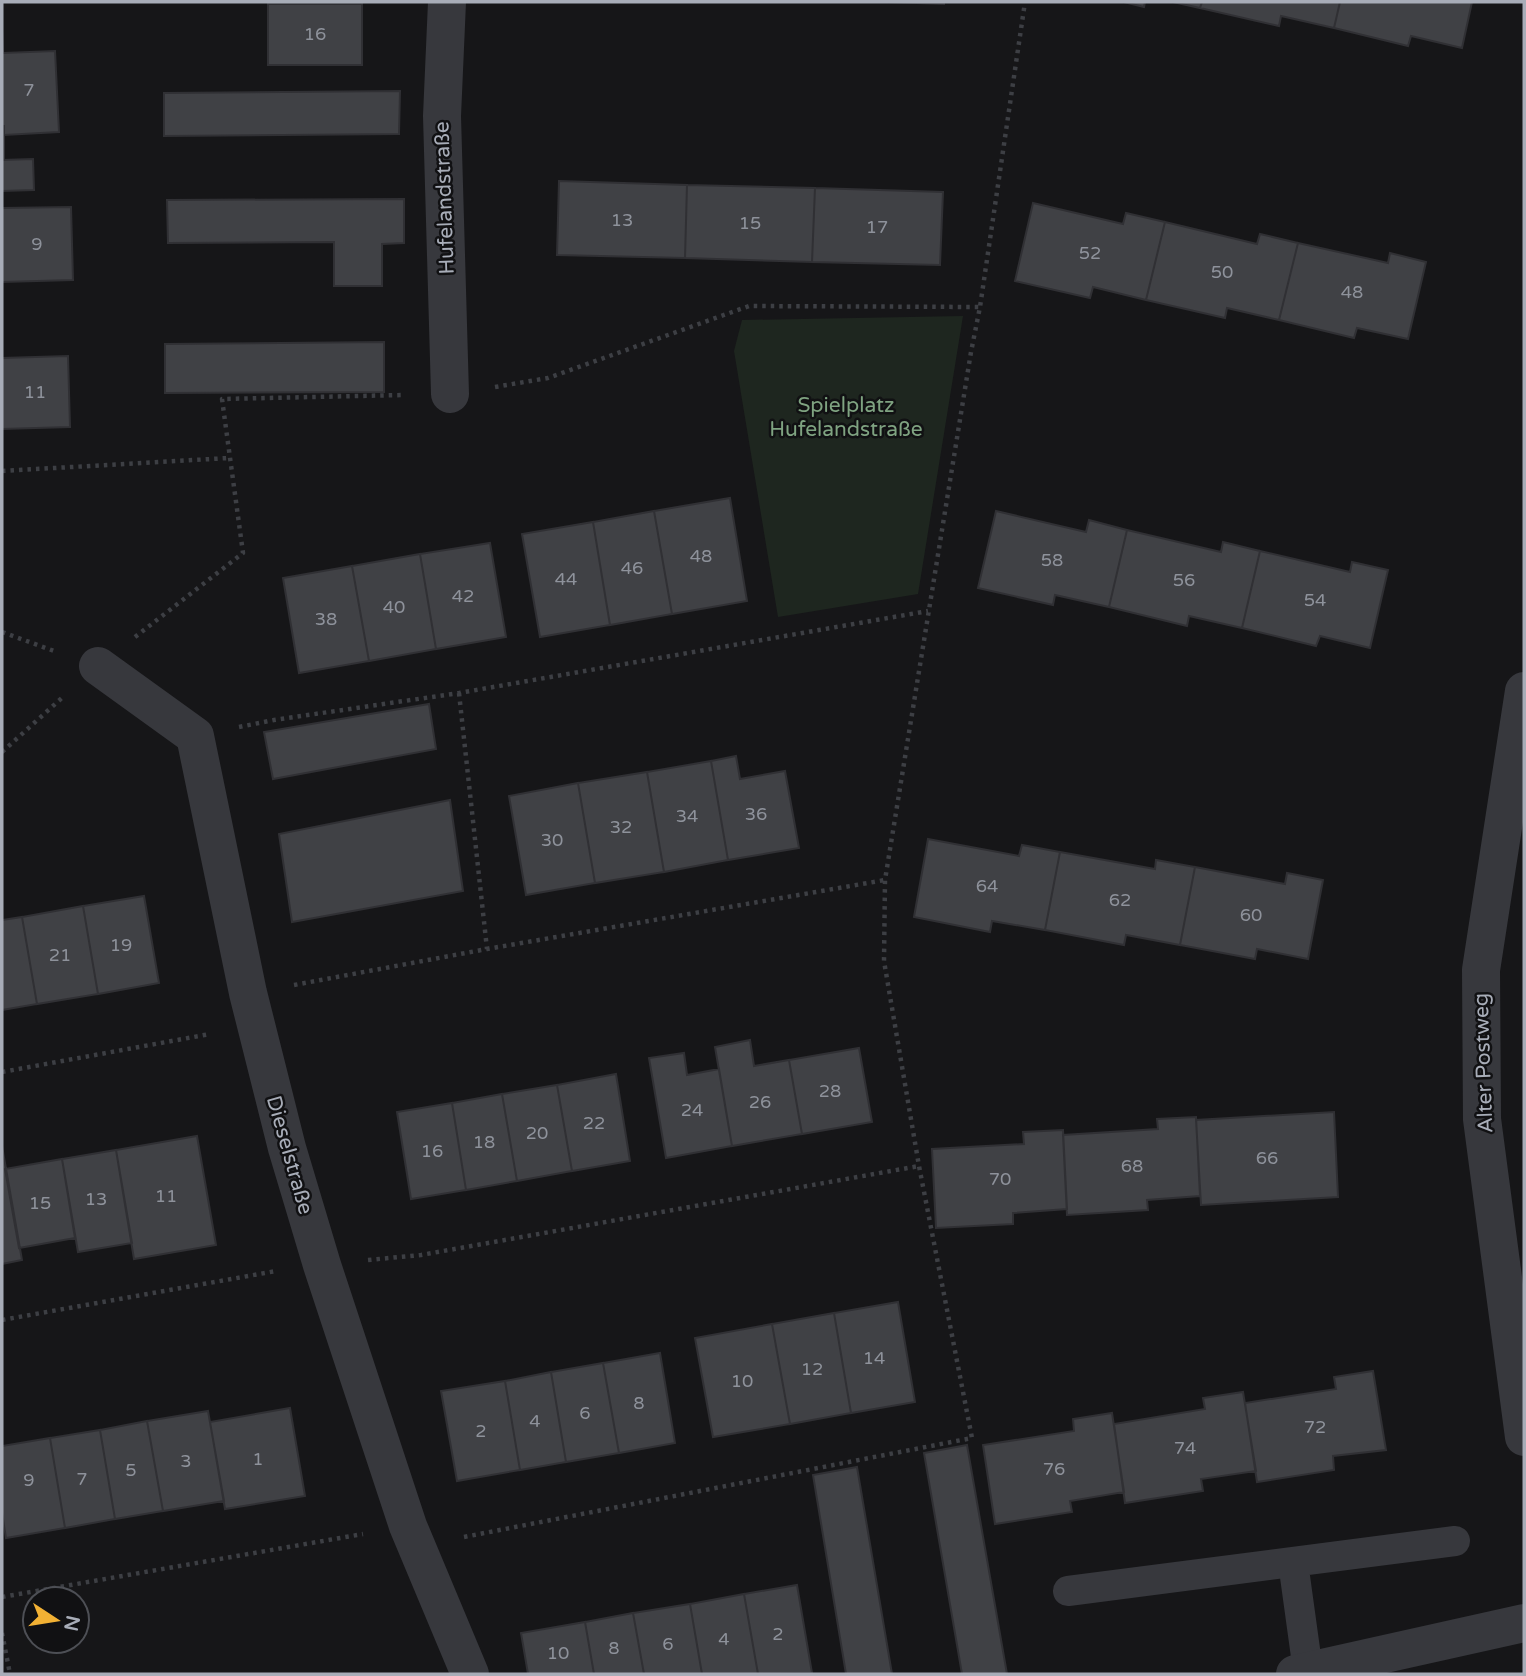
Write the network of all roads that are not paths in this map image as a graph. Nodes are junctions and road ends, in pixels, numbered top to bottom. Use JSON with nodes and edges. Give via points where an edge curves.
{"nodes":[{"id":1,"x":447,"y":2,"type":"edge"},
{"id":2,"x":450,"y":394,"type":"dead end"},
{"id":3,"x":98,"y":666,"type":"road end"},
{"id":4,"x":1524,"y":691,"type":"edge"},
{"id":5,"x":1523,"y":1422,"type":"edge"},
{"id":6,"x":1455,"y":1541,"type":"dead end"},
{"id":7,"x":1293,"y":1562,"type":"junction"},
{"id":8,"x":1068,"y":1591,"type":"dead end"},
{"id":9,"x":1524,"y":1623,"type":"edge"},
{"id":10,"x":1302,"y":1673,"type":"edge"},
{"id":11,"x":470,"y":1674,"type":"edge"}],
"edges":[{"from":1,"to":2,"type":"street","name":"Hufelandstraße","via":[[442,116]]},
{"from":3,"to":11,"type":"street","name":"Dieselstraße","via":[[195,736],[286,1148],[412,1536]]},
{"from":4,"to":5,"type":"street","name":"Alter Postweg","via":[[1481,970],[1482,1119]]},
{"from":6,"to":7,"type":"lane"},
{"from":7,"to":8,"type":"lane"},
{"from":7,"to":10,"type":"lane"},
{"from":9,"to":10,"type":"street"}]}
